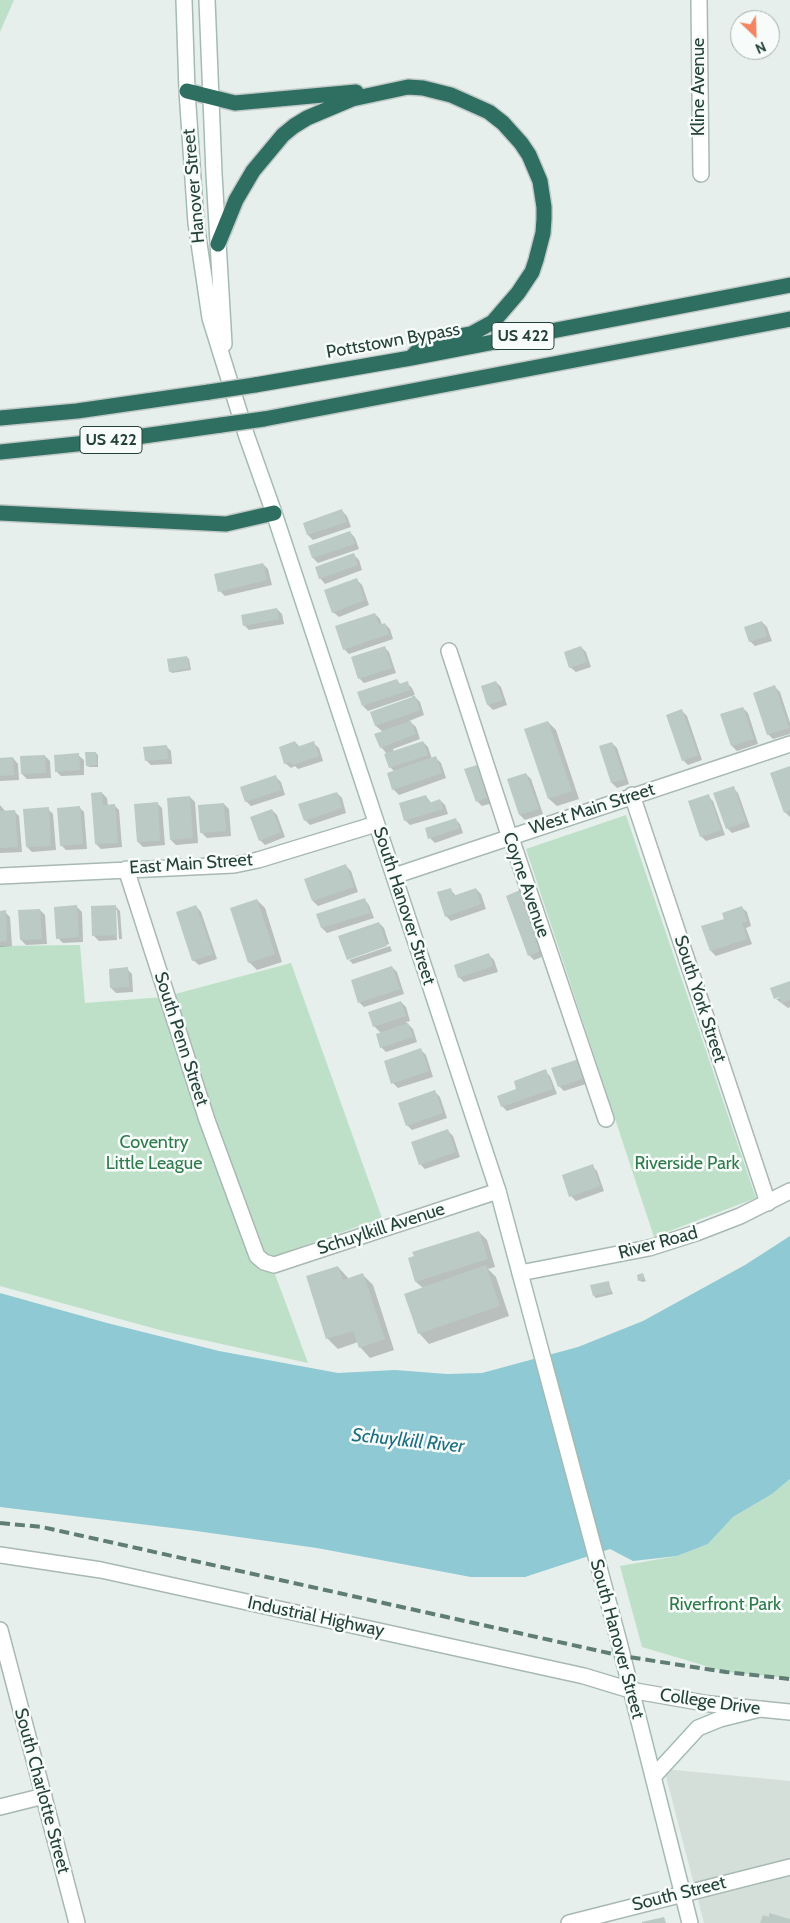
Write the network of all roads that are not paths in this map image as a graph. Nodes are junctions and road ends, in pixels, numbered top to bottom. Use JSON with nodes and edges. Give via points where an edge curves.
{"nodes":[{"id":1,"x":184,"y":0,"type":"edge"},
{"id":2,"x":207,"y":0,"type":"edge"},
{"id":3,"x":699,"y":0,"type":"edge"},
{"id":4,"x":408,"y":87,"type":"junction"},
{"id":5,"x":187,"y":92,"type":"junction"},
{"id":6,"x":211,"y":97,"type":"junction"},
{"id":7,"x":701,"y":174,"type":"dead end"},
{"id":8,"x":218,"y":244,"type":"junction"},
{"id":9,"x":790,"y":285,"type":"edge"},
{"id":10,"x":790,"y":319,"type":"edge"},
{"id":11,"x":411,"y":358,"type":"junction"},
{"id":12,"x":226,"y":368,"type":"junction"},
{"id":13,"x":0,"y":418,"type":"edge"},
{"id":14,"x":0,"y":452,"type":"edge"},
{"id":15,"x":0,"y":513,"type":"edge"},
{"id":16,"x":274,"y":513,"type":"junction"},
{"id":17,"x":449,"y":651,"type":"dead end"},
{"id":18,"x":790,"y":744,"type":"edge"},
{"id":19,"x":632,"y":795,"type":"junction"},
{"id":20,"x":376,"y":824,"type":"junction"},
{"id":21,"x":510,"y":836,"type":"junction"},
{"id":22,"x":126,"y":869,"type":"junction"},
{"id":23,"x":0,"y":876,"type":"edge"},
{"id":24,"x":394,"y":876,"type":"junction"},
{"id":25,"x":606,"y":1119,"type":"dead end"},
{"id":26,"x":498,"y":1191,"type":"junction"},
{"id":27,"x":790,"y":1192,"type":"edge"},
{"id":28,"x":768,"y":1203,"type":"junction"},
{"id":29,"x":264,"y":1262,"type":"joint"},
{"id":30,"x":520,"y":1274,"type":"junction"},
{"id":31,"x":0,"y":1555,"type":"edge"},
{"id":32,"x":0,"y":1630,"type":"edge"},
{"id":33,"x":630,"y":1690,"type":"junction"},
{"id":34,"x":760,"y":1709,"type":"junction"},
{"id":35,"x":790,"y":1712,"type":"edge"},
{"id":36,"x":654,"y":1776,"type":"junction"},
{"id":37,"x":44,"y":1796,"type":"junction"},
{"id":38,"x":0,"y":1806,"type":"edge"},
{"id":39,"x":790,"y":1867,"type":"edge"},
{"id":40,"x":683,"y":1893,"type":"junction"},
{"id":41,"x":77,"y":1923,"type":"edge"},
{"id":42,"x":569,"y":1923,"type":"edge"},
{"id":43,"x":690,"y":1923,"type":"edge"}],
"edges":[{"from":1,"to":5,"type":"street","name":"Hanover Street"},
{"from":2,"to":6,"type":"street","name":"Hanover Street"},
{"from":3,"to":7,"type":"street","name":"Kline Avenue"},
{"from":4,"to":6,"type":"highway","via":[[236,103]]},
{"from":4,"to":8,"type":"highway","via":[[352,99],[294,126],[273,145],[253,171],[236,200]]},
{"from":4,"to":11,"type":"highway","via":[[463,99],[503,123],[529,155],[540,181],[544,207],[543,233],[532,272],[501,315],[472,334],[426,342]]},
{"from":5,"to":6,"type":"highway"},
{"from":5,"to":12,"type":"street","name":"Hanover Street","via":[[200,253],[210,318]]},
{"from":6,"to":8,"type":"street","name":"Hanover Street"},
{"from":8,"to":12,"type":"street","name":"Hanover Street"},
{"from":9,"to":11,"type":"highway","name":"Pottstown Bypass","number":"US 422"},
{"from":10,"to":14,"type":"highway","number":"US 422","bridge":true,"via":[[264,419]]},
{"from":11,"to":13,"type":"highway","name":"Pottstown Bypass","number":"US 422","bridge":true,"via":[[209,392],[77,411]]},
{"from":12,"to":16,"type":"street","name":"Hanover Street"},
{"from":15,"to":16,"type":"highway","via":[[226,524]]},
{"from":16,"to":20,"type":"street","name":"South Hanover Street"},
{"from":17,"to":21,"type":"street","name":"Coyne Avenue"},
{"from":18,"to":19,"type":"street","name":"West Main Street"},
{"from":19,"to":21,"type":"street","name":"West Main Street"},
{"from":19,"to":28,"type":"street","name":"South York Street"},
{"from":20,"to":22,"type":"street","name":"East Main Street","via":[[234,865]]},
{"from":20,"to":24,"type":"street","name":"South Hanover Street"},
{"from":21,"to":24,"type":"street","name":"West Main Street"},
{"from":21,"to":25,"type":"street","name":"Coyne Avenue"},
{"from":22,"to":23,"type":"street","name":"East Main Street"},
{"from":22,"to":29,"type":"street","name":"South Penn Street","via":[[207,1120],[257,1256]]},
{"from":24,"to":26,"type":"street","name":"South Hanover Street"},
{"from":26,"to":29,"type":"street","name":"Schuylkill Avenue","via":[[274,1265]]},
{"from":26,"to":30,"type":"street","name":"South Hanover Street"},
{"from":27,"to":28,"type":"street","name":"River Road"},
{"from":28,"to":30,"type":"street","name":"River Road","via":[[696,1233],[649,1248]]},
{"from":30,"to":33,"type":"street","name":"South Hanover Street"},
{"from":31,"to":33,"type":"street","name":"Industrial Highway","via":[[111,1572],[584,1676]]},
{"from":32,"to":37,"type":"street","name":"South Charlotte Street"},
{"from":33,"to":34,"type":"street","name":"College Drive"},
{"from":33,"to":36,"type":"street","name":"South Hanover Street"},
{"from":34,"to":35,"type":"street","name":"College Drive"},
{"from":34,"to":36,"type":"street","via":[[698,1728]]},
{"from":36,"to":40,"type":"street","name":"South Hanover Street"},
{"from":37,"to":38,"type":"street"},
{"from":37,"to":41,"type":"street","name":"South Charlotte Street"},
{"from":39,"to":40,"type":"street","name":"South Street"},
{"from":40,"to":42,"type":"street","name":"South Street"},
{"from":40,"to":43,"type":"street","name":"South Hanover Street"}]}
